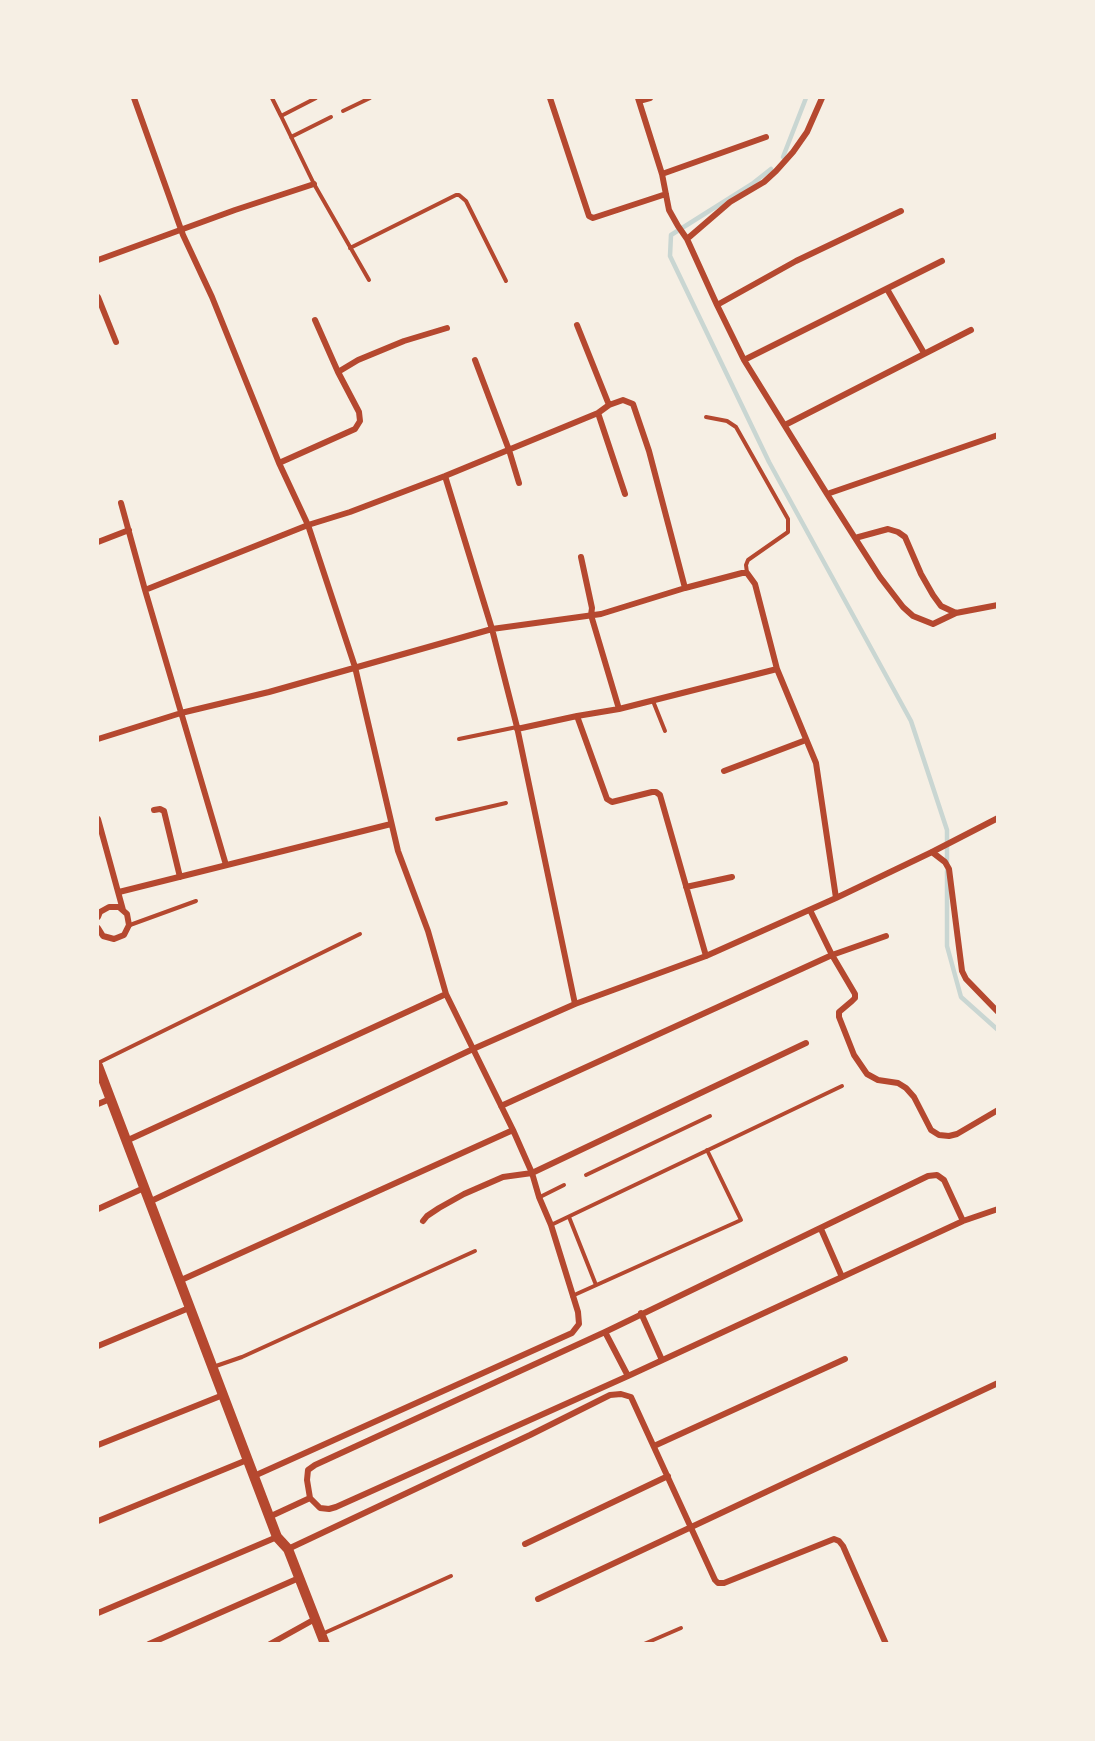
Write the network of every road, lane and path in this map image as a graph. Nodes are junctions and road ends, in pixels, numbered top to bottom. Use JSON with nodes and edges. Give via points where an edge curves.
{"nodes":[{"id":1,"x":134,"y":98,"type":"edge"},
{"id":2,"x":272,"y":98,"type":"edge"},
{"id":3,"x":316,"y":98,"type":"edge"},
{"id":4,"x":370,"y":98,"type":"edge"},
{"id":5,"x":550,"y":98,"type":"edge"},
{"id":6,"x":650,"y":98,"type":"edge"},
{"id":7,"x":822,"y":98,"type":"edge"},
{"id":8,"x":363,"y":99,"type":"edge"},
{"id":9,"x":638,"y":99,"type":"edge"},
{"id":10,"x":343,"y":111,"type":"dead end"},
{"id":11,"x":280,"y":116,"type":"junction"},
{"id":12,"x":331,"y":117,"type":"dead end"},
{"id":13,"x":291,"y":137,"type":"junction"},
{"id":14,"x":766,"y":137,"type":"dead end"},
{"id":15,"x":662,"y":174,"type":"junction"},
{"id":16,"x":314,"y":184,"type":"junction"},
{"id":17,"x":666,"y":194,"type":"junction"},
{"id":18,"x":901,"y":211,"type":"dead end"},
{"id":19,"x":181,"y":229,"type":"junction"},
{"id":20,"x":687,"y":239,"type":"junction"},
{"id":21,"x":350,"y":248,"type":"junction"},
{"id":22,"x":98,"y":260,"type":"edge"},
{"id":23,"x":942,"y":261,"type":"dead end"},
{"id":24,"x":369,"y":280,"type":"dead end"},
{"id":25,"x":506,"y":281,"type":"dead end"},
{"id":26,"x":887,"y":289,"type":"junction"},
{"id":27,"x":98,"y":297,"type":"edge"},
{"id":28,"x":717,"y":305,"type":"junction"},
{"id":29,"x":315,"y":320,"type":"dead end"},
{"id":30,"x":577,"y":325,"type":"dead end"},
{"id":31,"x":447,"y":328,"type":"dead end"},
{"id":32,"x":970,"y":330,"type":"dead end"},
{"id":33,"x":116,"y":342,"type":"dead end"},
{"id":34,"x":924,"y":353,"type":"junction"},
{"id":35,"x":475,"y":360,"type":"dead end"},
{"id":36,"x":744,"y":360,"type":"junction"},
{"id":37,"x":338,"y":372,"type":"junction"},
{"id":38,"x":609,"y":405,"type":"junction"},
{"id":39,"x":598,"y":413,"type":"junction"},
{"id":40,"x":706,"y":417,"type":"dead end"},
{"id":41,"x":785,"y":425,"type":"junction"},
{"id":42,"x":998,"y":435,"type":"edge"},
{"id":43,"x":509,"y":450,"type":"junction"},
{"id":44,"x":279,"y":463,"type":"junction"},
{"id":45,"x":445,"y":476,"type":"junction"},
{"id":46,"x":519,"y":483,"type":"dead end"},
{"id":47,"x":625,"y":494,"type":"dead end"},
{"id":48,"x":827,"y":494,"type":"junction"},
{"id":49,"x":121,"y":503,"type":"dead end"},
{"id":50,"x":308,"y":525,"type":"junction"},
{"id":51,"x":129,"y":530,"type":"junction"},
{"id":52,"x":855,"y":538,"type":"junction"},
{"id":53,"x":98,"y":542,"type":"edge"},
{"id":54,"x":581,"y":557,"type":"dead end"},
{"id":55,"x":747,"y":573,"type":"junction"},
{"id":56,"x":685,"y":588,"type":"junction"},
{"id":57,"x":145,"y":590,"type":"junction"},
{"id":58,"x":998,"y":605,"type":"edge"},
{"id":59,"x":956,"y":613,"type":"junction"},
{"id":60,"x":591,"y":615,"type":"junction"},
{"id":61,"x":492,"y":629,"type":"junction"},
{"id":62,"x":355,"y":667,"type":"junction"},
{"id":63,"x":777,"y":669,"type":"junction"},
{"id":64,"x":653,"y":701,"type":"junction"},
{"id":65,"x":619,"y":710,"type":"junction"},
{"id":66,"x":182,"y":712,"type":"junction"},
{"id":67,"x":577,"y":716,"type":"junction"},
{"id":68,"x":517,"y":728,"type":"junction"},
{"id":69,"x":665,"y":731,"type":"dead end"},
{"id":70,"x":98,"y":739,"type":"edge"},
{"id":71,"x":459,"y":739,"type":"dead end"},
{"id":72,"x":806,"y":740,"type":"junction"},
{"id":73,"x":724,"y":771,"type":"dead end"},
{"id":74,"x":506,"y":803,"type":"dead end"},
{"id":75,"x":154,"y":810,"type":"dead end"},
{"id":76,"x":98,"y":819,"type":"edge"},
{"id":77,"x":437,"y":819,"type":"dead end"},
{"id":78,"x":998,"y":819,"type":"edge"},
{"id":79,"x":391,"y":824,"type":"junction"},
{"id":80,"x":932,"y":852,"type":"junction"},
{"id":81,"x":226,"y":865,"type":"junction"},
{"id":82,"x":180,"y":877,"type":"junction"},
{"id":83,"x":732,"y":877,"type":"dead end"},
{"id":84,"x":686,"y":887,"type":"junction"},
{"id":85,"x":119,"y":892,"type":"junction"},
{"id":86,"x":836,"y":898,"type":"junction"},
{"id":87,"x":196,"y":902,"type":"dead end"},
{"id":88,"x":123,"y":910,"type":"junction"},
{"id":89,"x":810,"y":910,"type":"junction"},
{"id":90,"x":98,"y":917,"type":"edge"},
{"id":91,"x":129,"y":925,"type":"junction"},
{"id":92,"x":98,"y":928,"type":"edge"},
{"id":93,"x":360,"y":934,"type":"dead end"},
{"id":94,"x":886,"y":936,"type":"dead end"},
{"id":95,"x":832,"y":955,"type":"junction"},
{"id":96,"x":706,"y":956,"type":"junction"},
{"id":97,"x":446,"y":994,"type":"junction"},
{"id":98,"x":575,"y":1004,"type":"junction"},
{"id":99,"x":998,"y":1012,"type":"edge"},
{"id":100,"x":806,"y":1043,"type":"dead end"},
{"id":101,"x":473,"y":1049,"type":"junction"},
{"id":102,"x":98,"y":1064,"type":"edge"},
{"id":103,"x":842,"y":1086,"type":"dead end"},
{"id":104,"x":110,"y":1099,"type":"junction"},
{"id":105,"x":98,"y":1104,"type":"edge"},
{"id":106,"x":501,"y":1106,"type":"junction"},
{"id":107,"x":998,"y":1110,"type":"edge"},
{"id":108,"x":710,"y":1116,"type":"dead end"},
{"id":109,"x":513,"y":1130,"type":"junction"},
{"id":110,"x":126,"y":1141,"type":"junction"},
{"id":111,"x":707,"y":1150,"type":"junction"},
{"id":112,"x":532,"y":1173,"type":"junction"},
{"id":113,"x":586,"y":1175,"type":"dead end"},
{"id":114,"x":564,"y":1185,"type":"dead end"},
{"id":115,"x":144,"y":1188,"type":"junction"},
{"id":116,"x":539,"y":1197,"type":"junction"},
{"id":117,"x":149,"y":1202,"type":"junction"},
{"id":118,"x":98,"y":1209,"type":"edge"},
{"id":119,"x":998,"y":1209,"type":"edge"},
{"id":120,"x":569,"y":1217,"type":"junction"},
{"id":121,"x":423,"y":1221,"type":"dead end"},
{"id":122,"x":963,"y":1221,"type":"junction"},
{"id":123,"x":551,"y":1226,"type":"junction"},
{"id":124,"x":821,"y":1229,"type":"junction"},
{"id":125,"x":475,"y":1251,"type":"dead end"},
{"id":126,"x":842,"y":1277,"type":"junction"},
{"id":127,"x":179,"y":1281,"type":"junction"},
{"id":128,"x":596,"y":1285,"type":"junction"},
{"id":129,"x":572,"y":1296,"type":"junction"},
{"id":130,"x":189,"y":1308,"type":"junction"},
{"id":131,"x":641,"y":1313,"type":"junction"},
{"id":132,"x":605,"y":1332,"type":"junction"},
{"id":133,"x":98,"y":1346,"type":"edge"},
{"id":134,"x":845,"y":1359,"type":"dead end"},
{"id":135,"x":662,"y":1360,"type":"junction"},
{"id":136,"x":212,"y":1368,"type":"junction"},
{"id":137,"x":628,"y":1376,"type":"junction"},
{"id":138,"x":998,"y":1383,"type":"edge"},
{"id":139,"x":223,"y":1395,"type":"junction"},
{"id":140,"x":98,"y":1445,"type":"edge"},
{"id":141,"x":654,"y":1446,"type":"junction"},
{"id":142,"x":247,"y":1460,"type":"junction"},
{"id":143,"x":254,"y":1476,"type":"junction"},
{"id":144,"x":668,"y":1476,"type":"junction"},
{"id":145,"x":310,"y":1498,"type":"junction"},
{"id":146,"x":269,"y":1517,"type":"junction"},
{"id":147,"x":98,"y":1521,"type":"edge"},
{"id":148,"x":692,"y":1527,"type":"junction"},
{"id":149,"x":277,"y":1537,"type":"junction"},
{"id":150,"x":525,"y":1544,"type":"dead end"},
{"id":151,"x":288,"y":1549,"type":"junction"},
{"id":152,"x":451,"y":1576,"type":"dead end"},
{"id":153,"x":299,"y":1578,"type":"junction"},
{"id":154,"x":538,"y":1599,"type":"dead end"},
{"id":155,"x":98,"y":1613,"type":"edge"},
{"id":156,"x":315,"y":1618,"type":"junction"},
{"id":157,"x":681,"y":1628,"type":"dead end"},
{"id":158,"x":323,"y":1639,"type":"edge"},
{"id":159,"x":149,"y":1644,"type":"edge"},
{"id":160,"x":270,"y":1644,"type":"edge"},
{"id":161,"x":644,"y":1644,"type":"edge"},
{"id":162,"x":886,"y":1644,"type":"edge"}],
"edges":[{"from":1,"to":19,"type":"street"},
{"from":2,"to":11,"type":"lane"},
{"from":3,"to":11,"type":"lane"},
{"from":4,"to":8,"type":"lane"},
{"from":5,"to":17,"type":"street","via":[[589,216],[593,218]]},
{"from":6,"to":9,"type":"street"},
{"from":7,"to":20,"type":"street","via":[[807,132],[776,171],[730,202]]},
{"from":8,"to":10,"type":"lane"},
{"from":9,"to":15,"type":"street"},
{"from":11,"to":13,"type":"lane"},
{"from":12,"to":13,"type":"lane"},
{"from":13,"to":16,"type":"lane"},
{"from":14,"to":15,"type":"street"},
{"from":15,"to":17,"type":"street"},
{"from":16,"to":19,"type":"street"},
{"from":16,"to":21,"type":"lane"},
{"from":17,"to":20,"type":"street","via":[[669,210]]},
{"from":18,"to":28,"type":"street","via":[[796,261]]},
{"from":19,"to":22,"type":"street"},
{"from":19,"to":44,"type":"street"},
{"from":20,"to":28,"type":"street"},
{"from":21,"to":24,"type":"lane"},
{"from":21,"to":25,"type":"lane","via":[[459,195],[466,201]]},
{"from":23,"to":26,"type":"street"},
{"from":26,"to":34,"type":"street"},
{"from":26,"to":36,"type":"street"},
{"from":27,"to":33,"type":"street"},
{"from":28,"to":36,"type":"street"},
{"from":29,"to":37,"type":"street"},
{"from":30,"to":38,"type":"street"},
{"from":31,"to":37,"type":"street","via":[[404,341]]},
{"from":32,"to":34,"type":"street"},
{"from":34,"to":41,"type":"street"},
{"from":35,"to":43,"type":"street"},
{"from":36,"to":41,"type":"street"},
{"from":37,"to":44,"type":"street","via":[[359,412],[360,421],[355,429]]},
{"from":38,"to":39,"type":"street"},
{"from":38,"to":56,"type":"street","via":[[623,400],[633,404]]},
{"from":39,"to":43,"type":"street"},
{"from":39,"to":47,"type":"street"},
{"from":40,"to":55,"type":"lane","via":[[736,427],[788,519],[788,532],[748,560]]},
{"from":41,"to":48,"type":"street"},
{"from":42,"to":48,"type":"street"},
{"from":43,"to":45,"type":"street"},
{"from":43,"to":46,"type":"street"},
{"from":44,"to":50,"type":"street"},
{"from":45,"to":50,"type":"street"},
{"from":45,"to":61,"type":"street"},
{"from":48,"to":52,"type":"street"},
{"from":49,"to":51,"type":"street"},
{"from":50,"to":57,"type":"street"},
{"from":50,"to":62,"type":"street"},
{"from":51,"to":53,"type":"street"},
{"from":51,"to":57,"type":"street"},
{"from":52,"to":59,"type":"street","via":[[879,577],[913,616],[933,624]]},
{"from":52,"to":59,"type":"street","via":[[888,529],[898,531],[905,537],[933,595],[941,606]]},
{"from":54,"to":60,"type":"street"},
{"from":55,"to":56,"type":"street"},
{"from":55,"to":63,"type":"street","via":[[755,584]]},
{"from":56,"to":60,"type":"street"},
{"from":57,"to":66,"type":"street"},
{"from":58,"to":59,"type":"street"},
{"from":60,"to":61,"type":"street"},
{"from":60,"to":65,"type":"street"},
{"from":61,"to":62,"type":"street"},
{"from":61,"to":68,"type":"street"},
{"from":62,"to":66,"type":"street"},
{"from":62,"to":79,"type":"street"},
{"from":63,"to":64,"type":"street"},
{"from":63,"to":72,"type":"street"},
{"from":64,"to":65,"type":"street"},
{"from":64,"to":69,"type":"lane"},
{"from":65,"to":67,"type":"street"},
{"from":66,"to":70,"type":"street"},
{"from":66,"to":81,"type":"street"},
{"from":67,"to":68,"type":"street"},
{"from":67,"to":84,"type":"street","via":[[607,799],[612,802],[652,792],[660,795]]},
{"from":68,"to":71,"type":"lane"},
{"from":68,"to":98,"type":"street"},
{"from":72,"to":73,"type":"street"},
{"from":72,"to":86,"type":"street","via":[[816,762]]},
{"from":74,"to":77,"type":"lane"},
{"from":75,"to":82,"type":"street","via":[[164,811]]},
{"from":76,"to":85,"type":"street"},
{"from":78,"to":80,"type":"street"},
{"from":79,"to":81,"type":"street"},
{"from":79,"to":97,"type":"street"},
{"from":80,"to":86,"type":"street"},
{"from":80,"to":99,"type":"street","via":[[949,869],[962,971]]},
{"from":81,"to":82,"type":"street"},
{"from":82,"to":85,"type":"street"},
{"from":83,"to":84,"type":"street"},
{"from":84,"to":96,"type":"street"},
{"from":85,"to":88,"type":"street"},
{"from":86,"to":89,"type":"street"},
{"from":87,"to":91,"type":"lane"},
{"from":88,"to":90,"type":"street","via":[[109,907]]},
{"from":88,"to":91,"type":"street"},
{"from":89,"to":95,"type":"street"},
{"from":89,"to":96,"type":"street"},
{"from":91,"to":92,"type":"street","via":[[124,935],[114,939],[103,936]]},
{"from":93,"to":102,"type":"lane"},
{"from":94,"to":95,"type":"street"},
{"from":95,"to":106,"type":"street"},
{"from":95,"to":107,"type":"street","via":[[855,994],[839,1012],[854,1055],[867,1074],[906,1088],[931,1130],[939,1135],[957,1134]]},
{"from":96,"to":98,"type":"street"},
{"from":97,"to":101,"type":"street"},
{"from":97,"to":110,"type":"street"},
{"from":98,"to":101,"type":"street"},
{"from":100,"to":112,"type":"street"},
{"from":101,"to":106,"type":"street"},
{"from":101,"to":117,"type":"street"},
{"from":102,"to":104,"type":"main road"},
{"from":103,"to":111,"type":"lane"},
{"from":104,"to":105,"type":"street"},
{"from":104,"to":110,"type":"main road"},
{"from":106,"to":109,"type":"street"},
{"from":108,"to":113,"type":"lane"},
{"from":109,"to":112,"type":"street"},
{"from":109,"to":127,"type":"street"},
{"from":110,"to":115,"type":"main road"},
{"from":111,"to":120,"type":"lane"},
{"from":111,"to":128,"type":"lane","via":[[741,1220]]},
{"from":112,"to":116,"type":"street"},
{"from":112,"to":121,"type":"street","via":[[503,1177],[456,1199]]},
{"from":114,"to":116,"type":"lane"},
{"from":115,"to":117,"type":"main road"},
{"from":115,"to":118,"type":"street"},
{"from":116,"to":123,"type":"street"},
{"from":117,"to":127,"type":"main road"},
{"from":119,"to":122,"type":"street"},
{"from":120,"to":123,"type":"lane"},
{"from":120,"to":128,"type":"lane"},
{"from":122,"to":124,"type":"street","via":[[944,1180],[936,1175]]},
{"from":122,"to":126,"type":"street"},
{"from":123,"to":129,"type":"street"},
{"from":124,"to":126,"type":"street"},
{"from":124,"to":131,"type":"street"},
{"from":125,"to":136,"type":"lane"},
{"from":126,"to":135,"type":"street"},
{"from":127,"to":130,"type":"main road"},
{"from":128,"to":129,"type":"lane"},
{"from":129,"to":143,"type":"street","via":[[579,1324],[572,1333]]},
{"from":130,"to":133,"type":"street"},
{"from":130,"to":136,"type":"main road"},
{"from":131,"to":132,"type":"street"},
{"from":131,"to":135,"type":"street"},
{"from":132,"to":137,"type":"street"},
{"from":132,"to":145,"type":"street","via":[[315,1465],[308,1470]]},
{"from":134,"to":141,"type":"street"},
{"from":135,"to":137,"type":"street"},
{"from":136,"to":139,"type":"main road"},
{"from":137,"to":145,"type":"street","via":[[336,1507],[320,1508]]},
{"from":138,"to":148,"type":"street"},
{"from":139,"to":140,"type":"street"},
{"from":139,"to":142,"type":"main road"},
{"from":141,"to":144,"type":"street"},
{"from":141,"to":151,"type":"street","via":[[631,1397],[610,1395]]},
{"from":142,"to":143,"type":"main road"},
{"from":142,"to":147,"type":"street"},
{"from":143,"to":146,"type":"main road"},
{"from":144,"to":148,"type":"street"},
{"from":144,"to":150,"type":"street"},
{"from":145,"to":146,"type":"street"},
{"from":146,"to":149,"type":"main road"},
{"from":148,"to":154,"type":"street"},
{"from":148,"to":162,"type":"street","via":[[718,1583],[834,1539],[840,1541]]},
{"from":149,"to":151,"type":"main road"},
{"from":149,"to":155,"type":"street"},
{"from":151,"to":153,"type":"main road"},
{"from":152,"to":158,"type":"lane"},
{"from":153,"to":156,"type":"main road"},
{"from":153,"to":159,"type":"street"},
{"from":156,"to":158,"type":"main road"},
{"from":156,"to":160,"type":"street"},
{"from":157,"to":161,"type":"lane"}]}
